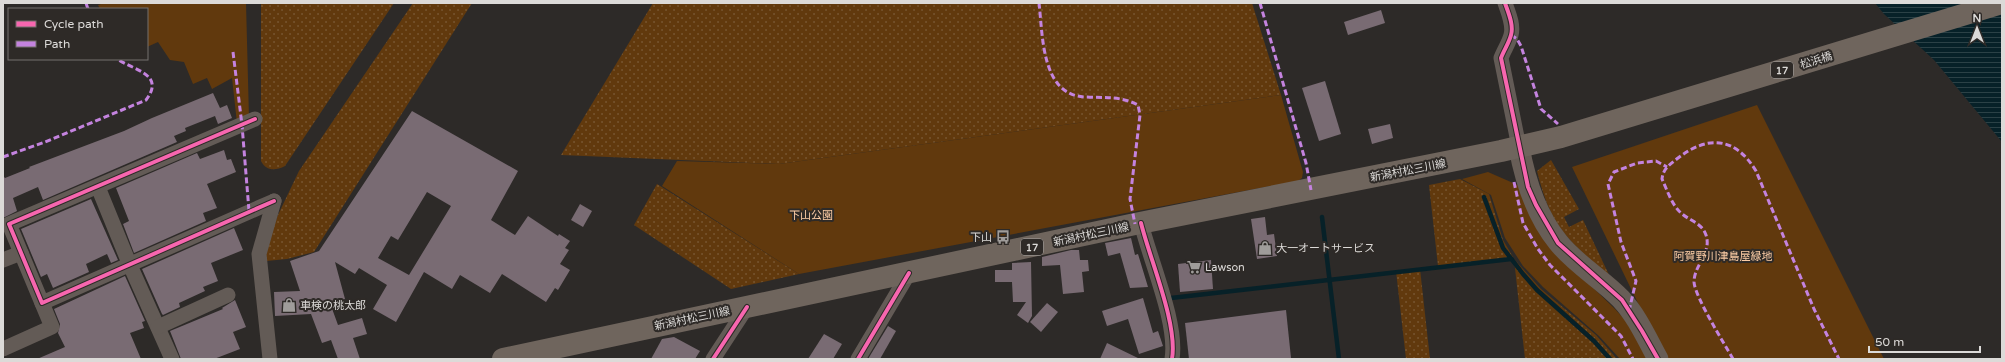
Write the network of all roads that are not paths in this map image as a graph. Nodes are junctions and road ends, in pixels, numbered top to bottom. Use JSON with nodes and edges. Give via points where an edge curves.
{"nodes":[{"id":1,"x":1505,"y":3,"type":"edge"},
{"id":2,"x":2002,"y":3,"type":"edge"},
{"id":3,"x":255,"y":119,"type":"dead end"},
{"id":4,"x":1561,"y":137,"type":"joint"},
{"id":5,"x":1520,"y":147,"type":"junction"},
{"id":6,"x":98,"y":187,"type":"junction"},
{"id":7,"x":1141,"y":223,"type":"junction"},
{"id":8,"x":21,"y":253,"type":"junction"},
{"id":9,"x":3,"y":260,"type":"edge"},
{"id":10,"x":129,"y":263,"type":"junction"},
{"id":11,"x":909,"y":273,"type":"junction"},
{"id":12,"x":228,"y":295,"type":"dead end"},
{"id":13,"x":42,"y":303,"type":"junction"},
{"id":14,"x":746,"y":307,"type":"junction"},
{"id":15,"x":158,"y":327,"type":"junction"},
{"id":16,"x":3,"y":349,"type":"edge"},
{"id":17,"x":548,"y":354,"type":"edge"},
{"id":18,"x":172,"y":359,"type":"edge"},
{"id":19,"x":270,"y":359,"type":"edge"},
{"id":20,"x":503,"y":359,"type":"edge"},
{"id":21,"x":713,"y":359,"type":"edge"},
{"id":22,"x":858,"y":359,"type":"edge"},
{"id":23,"x":1172,"y":359,"type":"edge"},
{"id":24,"x":1658,"y":359,"type":"edge"}],
"edges":[{"from":1,"to":5,"type":"street","via":[[1512,27],[1501,58]]},
{"from":2,"to":4,"type":"main road","name":"松浜橋","number":"17"},
{"from":3,"to":6,"type":"street"},
{"from":4,"to":5,"type":"main road","name":"新潟村松三川線","number":"17"},
{"from":5,"to":7,"type":"main road","name":"新潟村松三川線","number":"17"},
{"from":5,"to":24,"type":"street","via":[[1528,187],[1558,243],[1622,300]]},
{"from":6,"to":8,"type":"street","via":[[9,224]]},
{"from":6,"to":10,"type":"street"},
{"from":7,"to":11,"type":"main road","name":"新潟村松三川線","number":"17"},
{"from":7,"to":23,"type":"street","via":[[1170,320],[1174,340]]},
{"from":8,"to":9,"type":"street"},
{"from":8,"to":13,"type":"street"},
{"from":10,"to":13,"type":"street"},
{"from":10,"to":15,"type":"street"},
{"from":10,"to":19,"type":"street","via":[[274,201],[259,254]]},
{"from":11,"to":14,"type":"main road","name":"新潟村松三川線","number":"17"},
{"from":11,"to":22,"type":"street"},
{"from":12,"to":15,"type":"street"},
{"from":13,"to":16,"type":"street","via":[[52,327]]},
{"from":14,"to":17,"type":"main road","name":"新潟村松三川線","number":"17"},
{"from":14,"to":21,"type":"street"},
{"from":15,"to":18,"type":"street"},
{"from":17,"to":20,"type":"main road","name":"新潟村松三川線","number":"17"}]}
